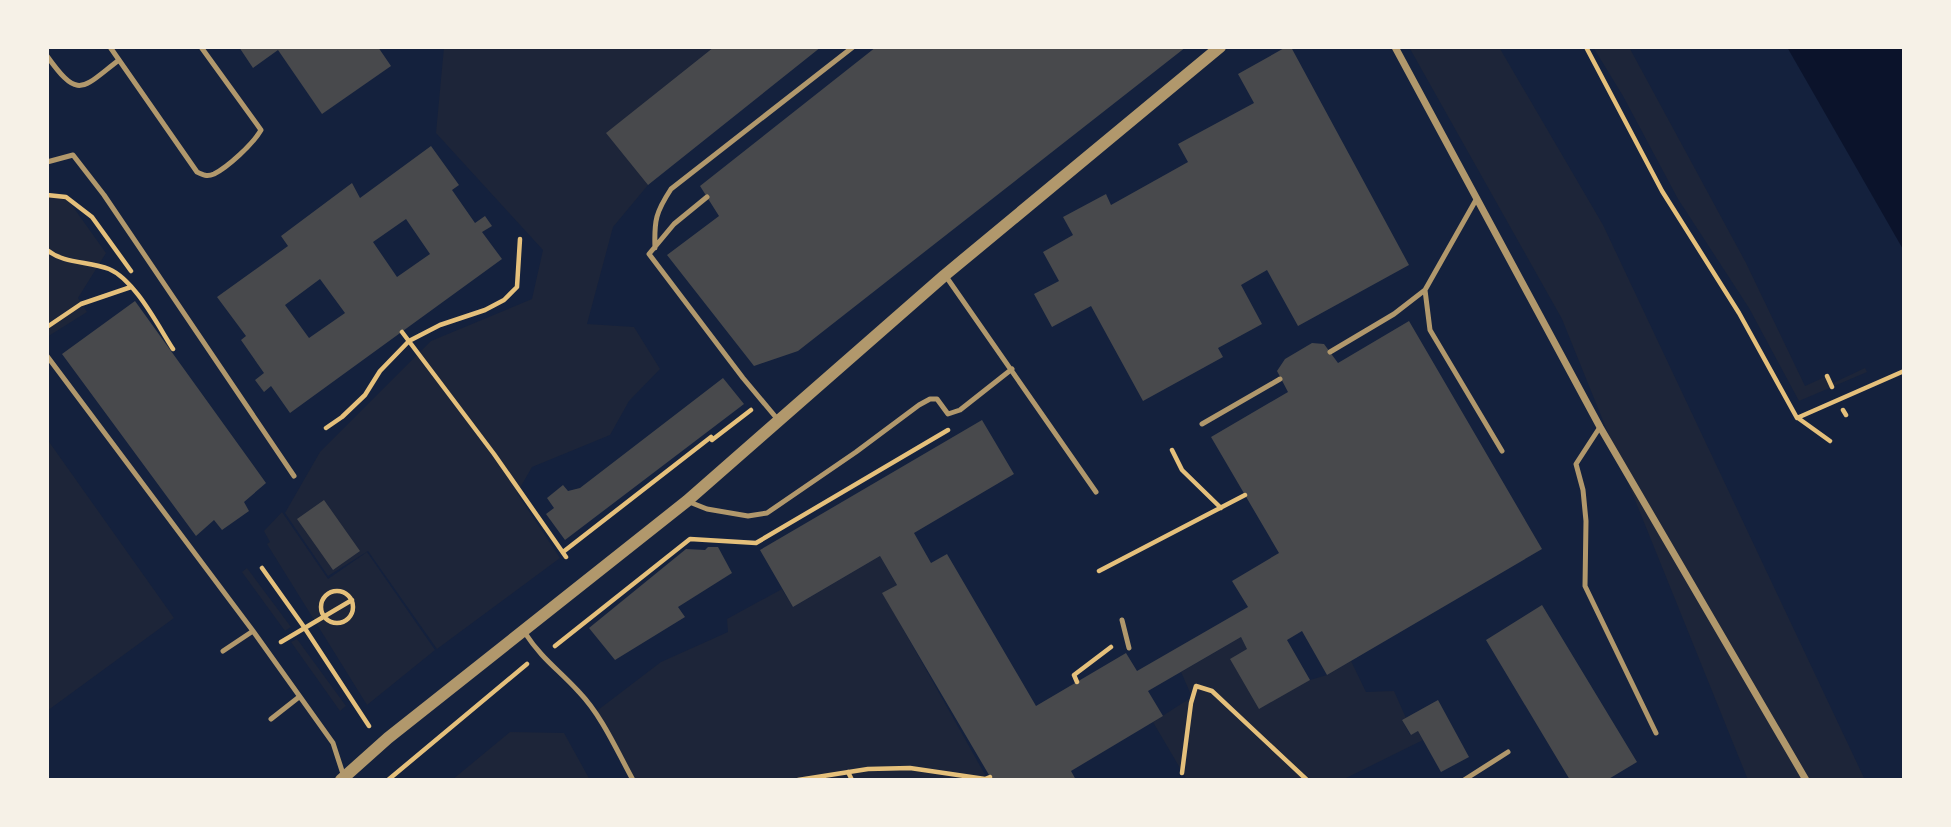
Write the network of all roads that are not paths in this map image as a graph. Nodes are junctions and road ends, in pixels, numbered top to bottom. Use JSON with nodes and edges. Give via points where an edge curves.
{"nodes":[{"id":1,"x":110,"y":47,"type":"edge"},
{"id":2,"x":201,"y":47,"type":"edge"},
{"id":3,"x":853,"y":47,"type":"edge"},
{"id":4,"x":1220,"y":47,"type":"edge"},
{"id":5,"x":1395,"y":47,"type":"edge"},
{"id":6,"x":47,"y":56,"type":"edge"},
{"id":7,"x":119,"y":60,"type":"junction"},
{"id":8,"x":47,"y":162,"type":"edge"},
{"id":9,"x":706,"y":197,"type":"dead end"},
{"id":10,"x":1477,"y":197,"type":"junction"},
{"id":11,"x":655,"y":247,"type":"junction"},
{"id":12,"x":945,"y":275,"type":"junction"},
{"id":13,"x":1425,"y":290,"type":"junction"},
{"id":14,"x":1330,"y":352,"type":"dead end"},
{"id":15,"x":47,"y":356,"type":"edge"},
{"id":16,"x":1012,"y":369,"type":"junction"},
{"id":17,"x":1280,"y":379,"type":"dead end"},
{"id":18,"x":779,"y":421,"type":"junction"},
{"id":19,"x":1202,"y":424,"type":"dead end"},
{"id":20,"x":1600,"y":427,"type":"junction"},
{"id":21,"x":1502,"y":451,"type":"dead end"},
{"id":22,"x":294,"y":476,"type":"dead end"},
{"id":23,"x":1096,"y":492,"type":"dead end"},
{"id":24,"x":687,"y":501,"type":"junction"},
{"id":25,"x":1122,"y":620,"type":"dead end"},
{"id":26,"x":523,"y":630,"type":"junction"},
{"id":27,"x":253,"y":631,"type":"junction"},
{"id":28,"x":1129,"y":648,"type":"dead end"},
{"id":29,"x":223,"y":651,"type":"dead end"},
{"id":30,"x":299,"y":697,"type":"junction"},
{"id":31,"x":271,"y":719,"type":"dead end"},
{"id":32,"x":1656,"y":733,"type":"dead end"},
{"id":33,"x":1508,"y":752,"type":"dead end"},
{"id":34,"x":343,"y":779,"type":"edge"},
{"id":35,"x":633,"y":780,"type":"edge"},
{"id":36,"x":1464,"y":780,"type":"edge"},
{"id":37,"x":1806,"y":780,"type":"edge"}],
"edges":[{"from":1,"to":7,"type":"lane"},
{"from":2,"to":7,"type":"lane","via":[[261,130],[254,141],[205,176],[197,172]]},
{"from":3,"to":11,"type":"lane","via":[[671,189],[658,209]]},
{"from":4,"to":12,"type":"street"},
{"from":5,"to":10,"type":"street"},
{"from":6,"to":7,"type":"lane","via":[[68,82],[78,86],[90,84]]},
{"from":8,"to":22,"type":"lane","via":[[73,155]]},
{"from":9,"to":11,"type":"lane"},
{"from":10,"to":13,"type":"lane"},
{"from":10,"to":20,"type":"street"},
{"from":11,"to":18,"type":"lane","via":[[649,254]]},
{"from":12,"to":16,"type":"lane"},
{"from":12,"to":18,"type":"street"},
{"from":13,"to":14,"type":"lane"},
{"from":13,"to":21,"type":"lane","via":[[1430,330]]},
{"from":15,"to":27,"type":"lane"},
{"from":16,"to":23,"type":"lane"},
{"from":16,"to":24,"type":"lane","via":[[960,410],[948,414],[937,399],[919,405],[766,513],[748,516]]},
{"from":17,"to":19,"type":"lane"},
{"from":18,"to":24,"type":"street"},
{"from":20,"to":32,"type":"lane","via":[[1576,464],[1586,522],[1585,586]]},
{"from":20,"to":37,"type":"street"},
{"from":24,"to":26,"type":"street"},
{"from":25,"to":28,"type":"lane"},
{"from":26,"to":34,"type":"street"},
{"from":26,"to":35,"type":"lane","via":[[539,654],[581,693]]},
{"from":27,"to":29,"type":"lane"},
{"from":27,"to":30,"type":"lane"},
{"from":30,"to":31,"type":"lane"},
{"from":30,"to":34,"type":"lane","via":[[333,743]]},
{"from":33,"to":36,"type":"lane"}]}
